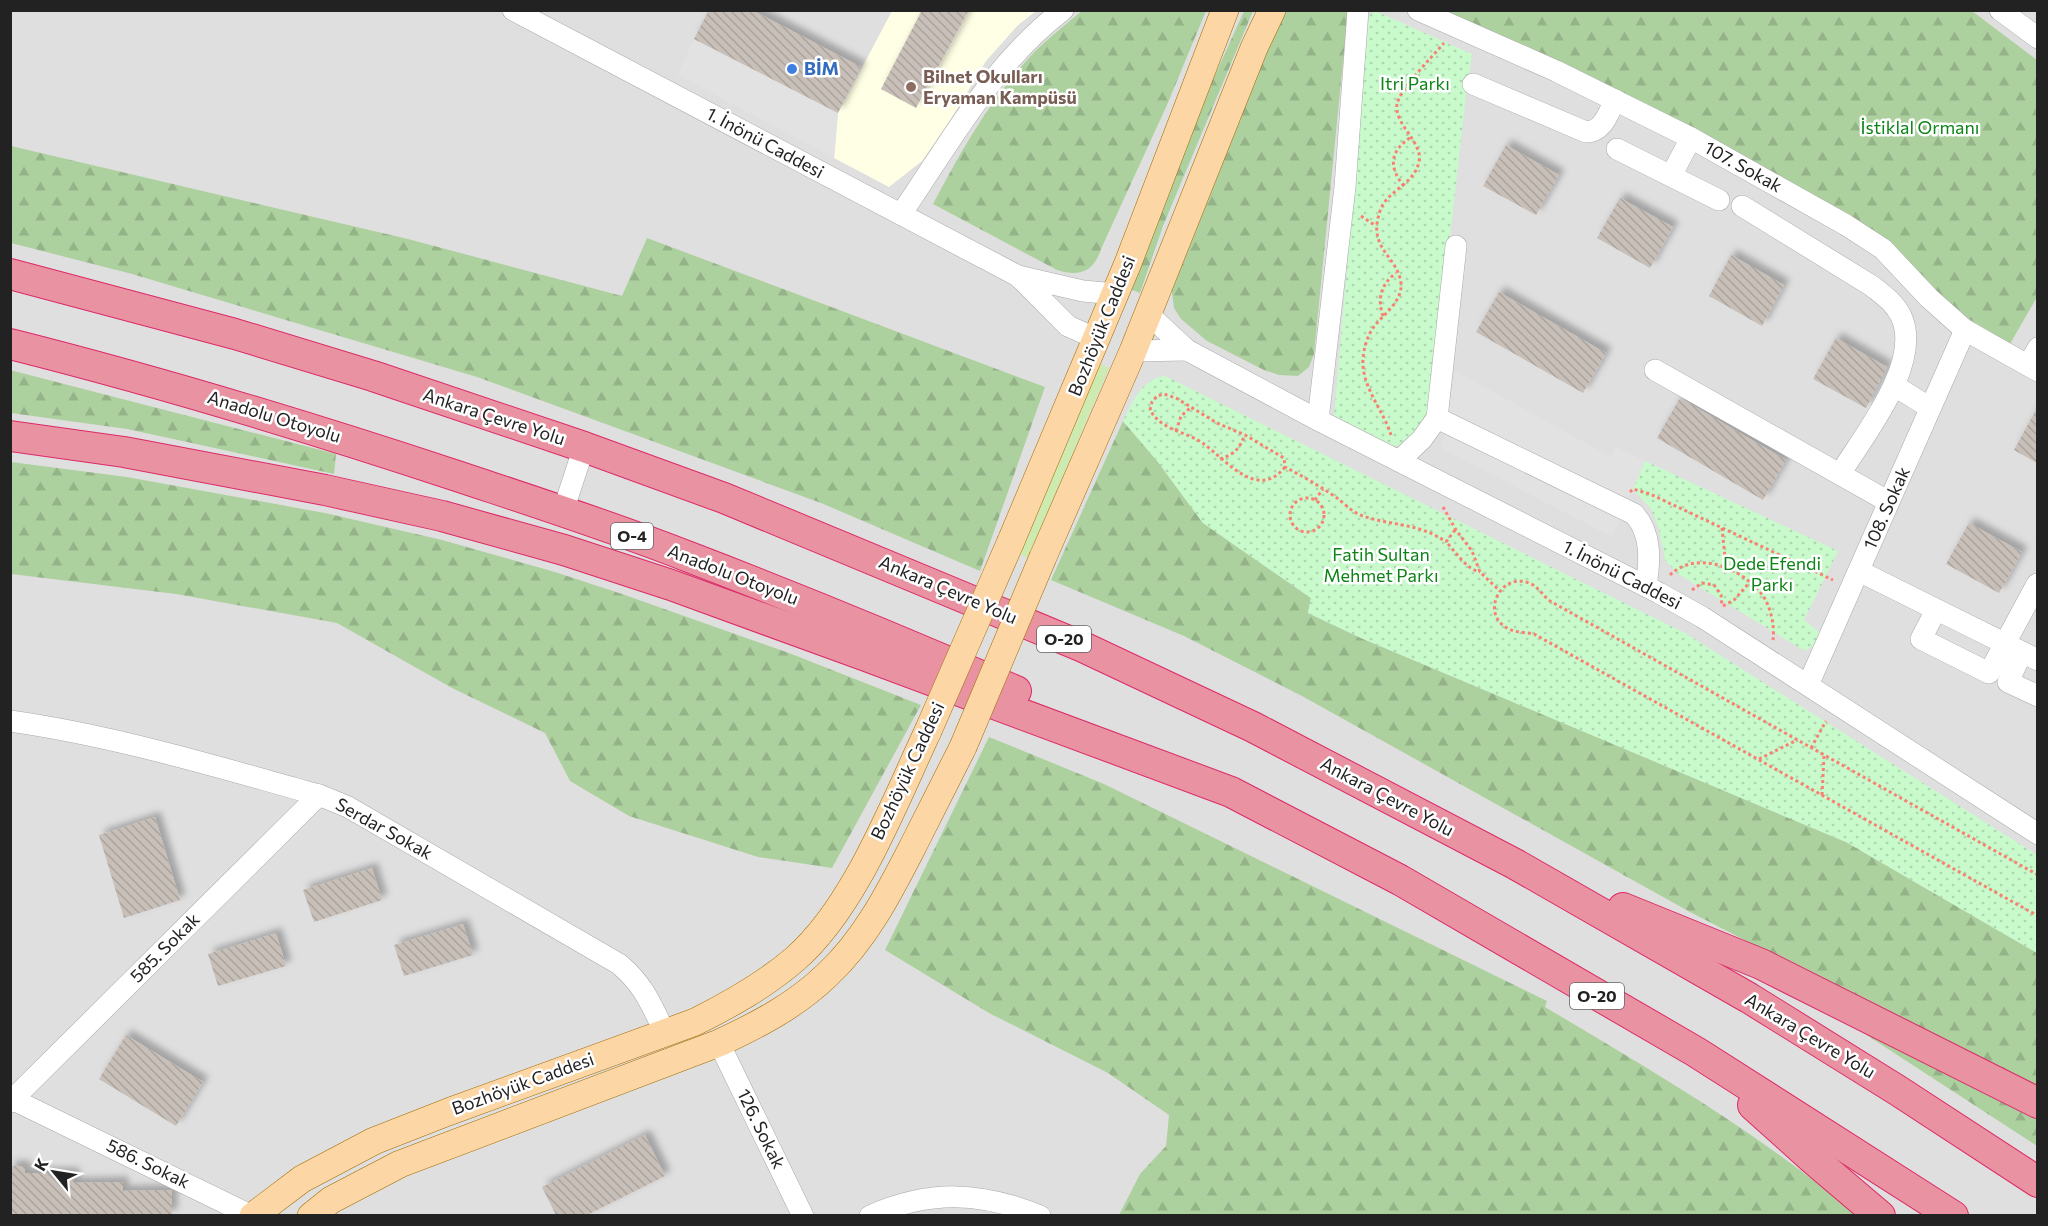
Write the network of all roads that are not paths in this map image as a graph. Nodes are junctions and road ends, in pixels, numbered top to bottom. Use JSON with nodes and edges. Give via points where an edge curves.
{"nodes":[{"id":1,"x":513,"y":10,"type":"edge"},
{"id":2,"x":1063,"y":10,"type":"edge"},
{"id":3,"x":1225,"y":10,"type":"edge"},
{"id":4,"x":1272,"y":10,"type":"edge"},
{"id":5,"x":1358,"y":10,"type":"edge"},
{"id":6,"x":1418,"y":10,"type":"edge"},
{"id":7,"x":2000,"y":10,"type":"edge"},
{"id":8,"x":2037,"y":38,"type":"edge"},
{"id":9,"x":1473,"y":84,"type":"dead end"},
{"id":10,"x":1615,"y":100,"type":"junction"},
{"id":11,"x":1691,"y":138,"type":"junction"},
{"id":12,"x":1617,"y":149,"type":"dead end"},
{"id":13,"x":1671,"y":176,"type":"junction"},
{"id":14,"x":1719,"y":200,"type":"dead end"},
{"id":15,"x":1742,"y":207,"type":"dead end"},
{"id":16,"x":901,"y":214,"type":"junction"},
{"id":17,"x":1456,"y":246,"type":"dead end"},
{"id":18,"x":10,"y":274,"type":"edge"},
{"id":19,"x":1018,"y":276,"type":"junction"},
{"id":20,"x":1115,"y":294,"type":"junction"},
{"id":21,"x":1147,"y":313,"type":"junction"},
{"id":22,"x":1965,"y":330,"type":"junction"},
{"id":23,"x":1097,"y":339,"type":"junction"},
{"id":24,"x":10,"y":344,"type":"edge"},
{"id":25,"x":1186,"y":350,"type":"junction"},
{"id":26,"x":1133,"y":351,"type":"junction"},
{"id":27,"x":2034,"y":361,"type":"edge"},
{"id":28,"x":1655,"y":370,"type":"dead end"},
{"id":29,"x":1895,"y":386,"type":"junction"},
{"id":30,"x":1930,"y":408,"type":"junction"},
{"id":31,"x":1437,"y":418,"type":"junction"},
{"id":32,"x":1318,"y":420,"type":"junction"},
{"id":33,"x":10,"y":436,"type":"edge"},
{"id":34,"x":584,"y":447,"type":"junction"},
{"id":35,"x":1393,"y":458,"type":"junction"},
{"id":36,"x":1840,"y":474,"type":"junction"},
{"id":37,"x":1889,"y":502,"type":"junction"},
{"id":38,"x":563,"y":511,"type":"junction"},
{"id":39,"x":1855,"y":580,"type":"junction"},
{"id":40,"x":2037,"y":584,"type":"edge"},
{"id":41,"x":1646,"y":586,"type":"junction"},
{"id":42,"x":1936,"y":610,"type":"junction"},
{"id":43,"x":2021,"y":652,"type":"edge"},
{"id":44,"x":1808,"y":685,"type":"junction"},
{"id":45,"x":2037,"y":696,"type":"edge"},
{"id":46,"x":10,"y":721,"type":"edge"},
{"id":47,"x":1231,"y":792,"type":"junction"},
{"id":48,"x":319,"y":795,"type":"junction"},
{"id":49,"x":2037,"y":834,"type":"edge"},
{"id":50,"x":1515,"y":864,"type":"junction"},
{"id":51,"x":665,"y":1033,"type":"junction"},
{"id":52,"x":719,"y":1043,"type":"junction"},
{"id":53,"x":1696,"y":1052,"type":"junction"},
{"id":54,"x":11,"y":1100,"type":"edge"},
{"id":55,"x":2037,"y":1103,"type":"edge"},
{"id":56,"x":2037,"y":1182,"type":"edge"},
{"id":57,"x":253,"y":1215,"type":"edge"},
{"id":58,"x":311,"y":1215,"type":"edge"},
{"id":59,"x":803,"y":1215,"type":"edge"},
{"id":60,"x":870,"y":1215,"type":"edge"},
{"id":61,"x":1040,"y":1215,"type":"edge"},
{"id":62,"x":1880,"y":1215,"type":"edge"},
{"id":63,"x":1953,"y":1215,"type":"edge"}],
"edges":[{"from":1,"to":16,"type":"street","name":"1. İnönü Caddesi"},
{"from":2,"to":16,"type":"street","via":[[999,71]]},
{"from":3,"to":20,"type":"main road","name":"Bozhöyük Caddesi"},
{"from":4,"to":21,"type":"main road","name":"Bozhöyük Caddesi"},
{"from":5,"to":32,"type":"street","via":[[1345,187]]},
{"from":6,"to":10,"type":"street","name":"107. Sokak"},
{"from":7,"to":8,"type":"street"},
{"from":9,"to":10,"type":"street","via":[[1586,132],[1600,127]]},
{"from":10,"to":11,"type":"street","name":"107. Sokak"},
{"from":11,"to":13,"type":"street"},
{"from":11,"to":22,"type":"street","name":"107. Sokak","via":[[1883,249]]},
{"from":12,"to":13,"type":"street"},
{"from":13,"to":14,"type":"street"},
{"from":15,"to":29,"type":"street","via":[[1889,299],[1901,316],[1906,337]]},
{"from":16,"to":19,"type":"street","name":"1. İnönü Caddesi"},
{"from":17,"to":31,"type":"street"},
{"from":18,"to":34,"type":"highway","name":"Ankara Çevre Yolu","number":"O-20","via":[[235,334]]},
{"from":19,"to":20,"type":"street"},
{"from":19,"to":23,"type":"street","via":[[1068,326]]},
{"from":20,"to":21,"type":"main road"},
{"from":20,"to":23,"type":"main road","name":"Bozhöyük Caddesi"},
{"from":21,"to":25,"type":"street","name":"1. İnönü Caddesi"},
{"from":21,"to":26,"type":"main road","name":"Bozhöyük Caddesi"},
{"from":22,"to":27,"type":"street","name":"107. Sokak"},
{"from":22,"to":30,"type":"street","name":"108. Sokak"},
{"from":23,"to":26,"type":"main road"},
{"from":23,"to":51,"type":"main road","name":"Bozhöyük Caddesi","bridge":true,"via":[[928,731],[855,881],[797,957],[752,991],[695,1022]]},
{"from":24,"to":38,"type":"highway","name":"Anadolu Otoyolu","number":"O-4","via":[[239,406]]},
{"from":25,"to":26,"type":"street","name":"1. İnönü Caddesi"},
{"from":25,"to":32,"type":"street","name":"1. İnönü Caddesi"},
{"from":26,"to":52,"type":"main road","name":"Bozhöyük Caddesi","bridge":true,"via":[[963,747],[882,904],[827,976],[756,1026]]},
{"from":28,"to":36,"type":"street"},
{"from":29,"to":30,"type":"street"},
{"from":29,"to":36,"type":"street"},
{"from":30,"to":37,"type":"street","name":"108. Sokak"},
{"from":31,"to":35,"type":"street","via":[[1428,433]]},
{"from":31,"to":41,"type":"street","via":[[1634,514],[1648,548]]},
{"from":32,"to":35,"type":"street","name":"1. İnönü Caddesi"},
{"from":33,"to":47,"type":"highway","number":"O-20","via":[[124,452],[294,484],[442,516],[564,550],[834,644]]},
{"from":34,"to":38,"type":"street"},
{"from":34,"to":50,"type":"highway","name":"Ankara Çevre Yolu","number":"O-20","via":[[724,498],[1083,647],[1253,728]]},
{"from":35,"to":41,"type":"street","name":"1. İnönü Caddesi"},
{"from":36,"to":37,"type":"street"},
{"from":37,"to":39,"type":"street","name":"108. Sokak"},
{"from":38,"to":47,"type":"highway","name":"Anadolu Otoyolu","number":"O-4","via":[[874,630],[1044,703]]},
{"from":39,"to":42,"type":"street"},
{"from":39,"to":44,"type":"street","name":"108. Sokak"},
{"from":40,"to":43,"type":"street"},
{"from":41,"to":44,"type":"street","name":"1. İnönü Caddesi"},
{"from":42,"to":43,"type":"street"},
{"from":42,"to":43,"type":"street","via":[[1921,639],[1960,659],[1989,673]]},
{"from":43,"to":45,"type":"street","via":[[2008,681]]},
{"from":44,"to":49,"type":"street","name":"1. İnönü Caddesi"},
{"from":46,"to":48,"type":"street","name":"Serdar Sokak","via":[[135,744]]},
{"from":47,"to":53,"type":"highway","number":"O-20","via":[[1400,880]]},
{"from":48,"to":51,"type":"street","name":"Serdar Sokak","via":[[348,807],[619,964],[647,994]]},
{"from":48,"to":54,"type":"street","name":"585. Sokak"},
{"from":50,"to":55,"type":"highway","via":[[1761,964]]},
{"from":50,"to":56,"type":"highway","name":"Ankara Çevre Yolu","number":"O-20","via":[[1749,998]]},
{"from":51,"to":57,"type":"main road","name":"Bozhöyük Caddesi","via":[[374,1141],[302,1179]]},
{"from":52,"to":58,"type":"main road","name":"Bozhöyük Caddesi","via":[[400,1164],[331,1200]]},
{"from":52,"to":59,"type":"street","name":"126. Sokak"},
{"from":53,"to":62,"type":"highway","via":[[1813,1160]]},
{"from":53,"to":63,"type":"highway","number":"O-20"},
{"from":54,"to":57,"type":"street","name":"586. Sokak"},
{"from":60,"to":61,"type":"street","via":[[906,1202],[953,1196],[978,1197]]}]}
